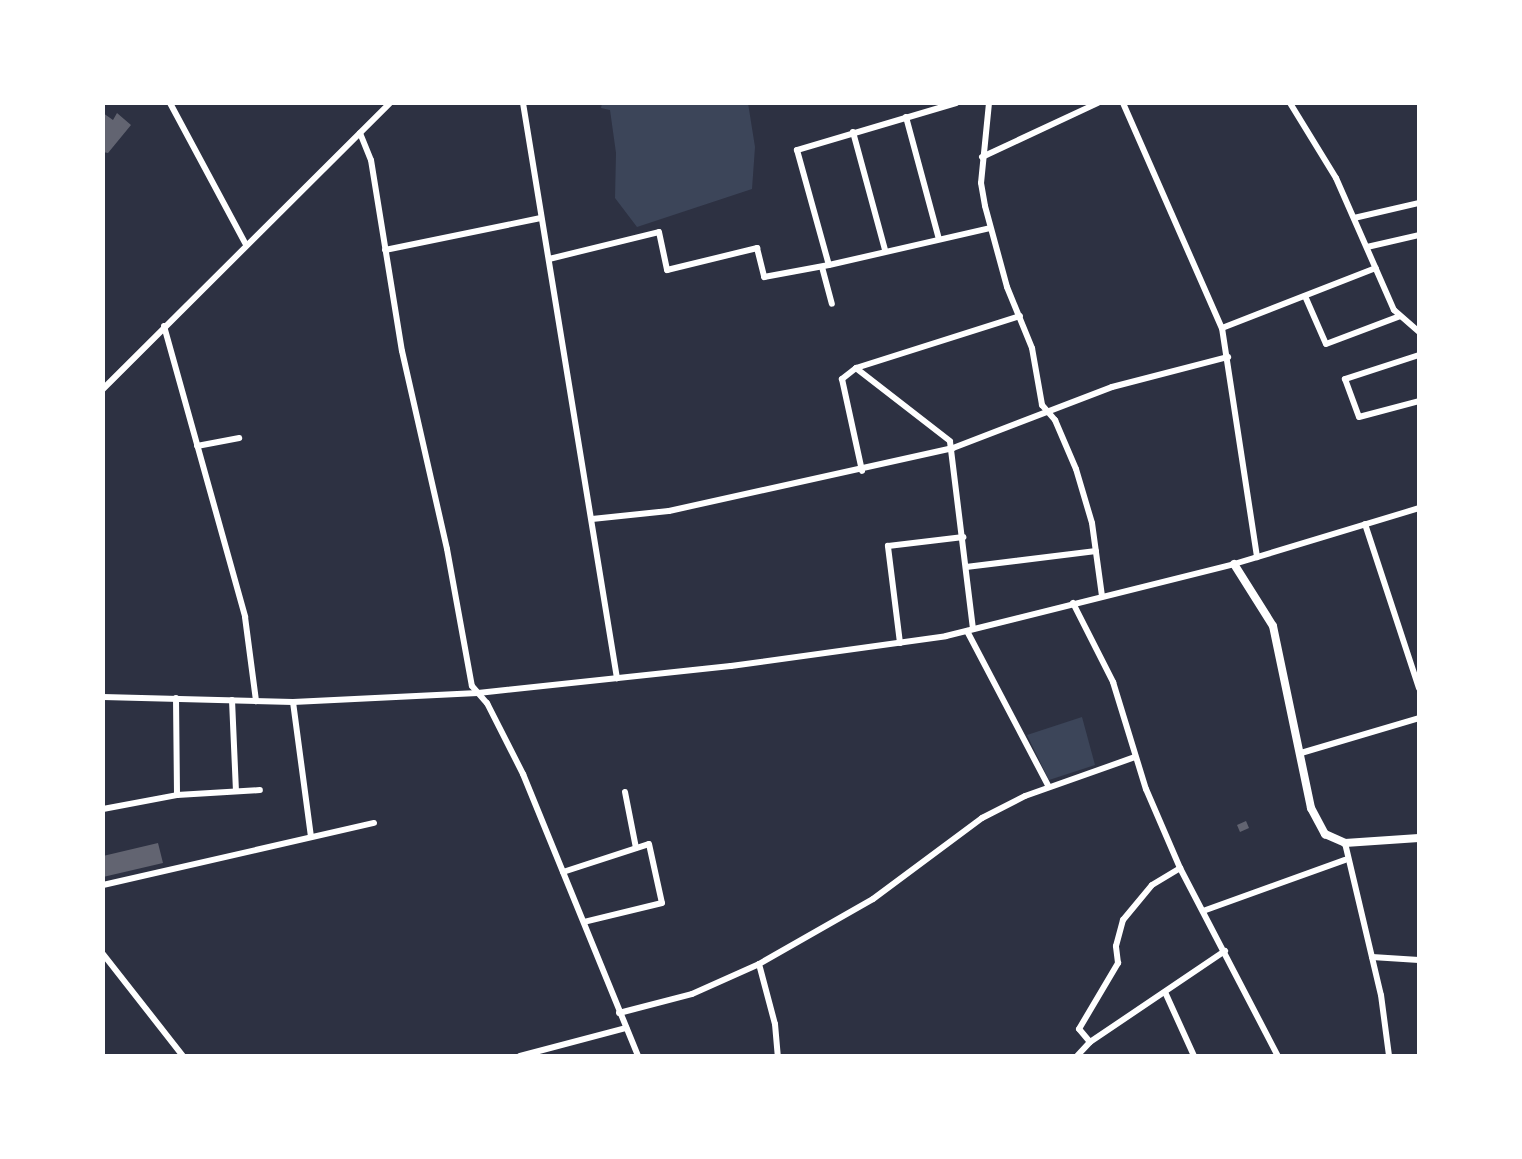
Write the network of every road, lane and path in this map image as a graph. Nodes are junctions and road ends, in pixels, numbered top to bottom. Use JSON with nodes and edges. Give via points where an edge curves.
{"nodes":[{"id":1,"x":170,"y":103,"type":"edge"},
{"id":2,"x":390,"y":103,"type":"edge"},
{"id":3,"x":523,"y":103,"type":"edge"},
{"id":4,"x":956,"y":103,"type":"edge"},
{"id":5,"x":989,"y":103,"type":"edge"},
{"id":6,"x":1098,"y":103,"type":"edge"},
{"id":7,"x":1123,"y":103,"type":"edge"},
{"id":8,"x":1290,"y":103,"type":"edge"},
{"id":9,"x":905,"y":117,"type":"junction"},
{"id":10,"x":853,"y":132,"type":"junction"},
{"id":11,"x":360,"y":133,"type":"junction"},
{"id":12,"x":982,"y":157,"type":"junction"},
{"id":13,"x":1419,"y":203,"type":"edge"},
{"id":14,"x":541,"y":218,"type":"junction"},
{"id":15,"x":1354,"y":218,"type":"junction"},
{"id":16,"x":990,"y":228,"type":"junction"},
{"id":17,"x":1419,"y":235,"type":"edge"},
{"id":18,"x":939,"y":239,"type":"junction"},
{"id":19,"x":245,"y":243,"type":"junction"},
{"id":20,"x":1367,"y":247,"type":"junction"},
{"id":21,"x":385,"y":250,"type":"junction"},
{"id":22,"x":885,"y":250,"type":"junction"},
{"id":23,"x":549,"y":258,"type":"junction"},
{"id":24,"x":826,"y":266,"type":"junction"},
{"id":25,"x":1376,"y":268,"type":"junction"},
{"id":26,"x":1304,"y":296,"type":"junction"},
{"id":27,"x":832,"y":304,"type":"dead end"},
{"id":28,"x":1020,"y":316,"type":"junction"},
{"id":29,"x":1400,"y":316,"type":"junction"},
{"id":30,"x":164,"y":326,"type":"junction"},
{"id":31,"x":1222,"y":328,"type":"junction"},
{"id":32,"x":1419,"y":332,"type":"edge"},
{"id":33,"x":1419,"y":355,"type":"edge"},
{"id":34,"x":1228,"y":357,"type":"junction"},
{"id":35,"x":856,"y":368,"type":"junction"},
{"id":36,"x":103,"y":389,"type":"edge"},
{"id":37,"x":1419,"y":401,"type":"edge"},
{"id":38,"x":1047,"y":412,"type":"junction"},
{"id":39,"x":239,"y":438,"type":"dead end"},
{"id":40,"x":197,"y":446,"type":"junction"},
{"id":41,"x":953,"y":448,"type":"junction"},
{"id":42,"x":862,"y":471,"type":"junction"},
{"id":43,"x":1419,"y":508,"type":"edge"},
{"id":44,"x":592,"y":519,"type":"junction"},
{"id":45,"x":1365,"y":524,"type":"junction"},
{"id":46,"x":963,"y":537,"type":"junction"},
{"id":47,"x":1096,"y":551,"type":"junction"},
{"id":48,"x":1257,"y":557,"type":"junction"},
{"id":49,"x":1234,"y":564,"type":"junction"},
{"id":50,"x":966,"y":567,"type":"junction"},
{"id":51,"x":1102,"y":596,"type":"junction"},
{"id":52,"x":1073,"y":604,"type":"junction"},
{"id":53,"x":970,"y":630,"type":"junction"},
{"id":54,"x":900,"y":642,"type":"junction"},
{"id":55,"x":617,"y":678,"type":"junction"},
{"id":56,"x":1419,"y":688,"type":"edge"},
{"id":57,"x":478,"y":693,"type":"junction"},
{"id":58,"x":103,"y":696,"type":"edge"},
{"id":59,"x":176,"y":698,"type":"junction"},
{"id":60,"x":232,"y":700,"type":"junction"},
{"id":61,"x":256,"y":701,"type":"junction"},
{"id":62,"x":293,"y":702,"type":"junction"},
{"id":63,"x":1419,"y":719,"type":"edge"},
{"id":64,"x":1301,"y":752,"type":"junction"},
{"id":65,"x":1135,"y":757,"type":"junction"},
{"id":66,"x":1049,"y":787,"type":"junction"},
{"id":67,"x":260,"y":790,"type":"dead end"},
{"id":68,"x":236,"y":791,"type":"junction"},
{"id":69,"x":625,"y":792,"type":"dead end"},
{"id":70,"x":177,"y":795,"type":"junction"},
{"id":71,"x":103,"y":809,"type":"edge"},
{"id":72,"x":374,"y":823,"type":"dead end"},
{"id":73,"x":311,"y":837,"type":"junction"},
{"id":74,"x":1419,"y":838,"type":"edge"},
{"id":75,"x":1345,"y":843,"type":"junction"},
{"id":76,"x":636,"y":848,"type":"junction"},
{"id":77,"x":1345,"y":860,"type":"junction"},
{"id":78,"x":1180,"y":868,"type":"junction"},
{"id":79,"x":563,"y":872,"type":"junction"},
{"id":80,"x":103,"y":886,"type":"edge"},
{"id":81,"x":1203,"y":911,"type":"junction"},
{"id":82,"x":584,"y":922,"type":"junction"},
{"id":83,"x":1225,"y":951,"type":"junction"},
{"id":84,"x":103,"y":954,"type":"edge"},
{"id":85,"x":1373,"y":957,"type":"junction"},
{"id":86,"x":1419,"y":960,"type":"edge"},
{"id":87,"x":758,"y":964,"type":"junction"},
{"id":88,"x":1165,"y":992,"type":"junction"},
{"id":89,"x":620,"y":1013,"type":"junction"},
{"id":90,"x":625,"y":1028,"type":"junction"},
{"id":91,"x":1090,"y":1042,"type":"junction"},
{"id":92,"x":183,"y":1056,"type":"edge"},
{"id":93,"x":520,"y":1056,"type":"edge"},
{"id":94,"x":638,"y":1056,"type":"edge"},
{"id":95,"x":778,"y":1056,"type":"edge"},
{"id":96,"x":1077,"y":1056,"type":"edge"},
{"id":97,"x":1194,"y":1056,"type":"edge"},
{"id":98,"x":1278,"y":1056,"type":"edge"},
{"id":99,"x":1389,"y":1056,"type":"edge"}],
"edges":[{"from":1,"to":19,"type":"street"},
{"from":2,"to":11,"type":"street"},
{"from":3,"to":14,"type":"street"},
{"from":4,"to":9,"type":"street"},
{"from":5,"to":12,"type":"street"},
{"from":6,"to":12,"type":"street"},
{"from":7,"to":31,"type":"street"},
{"from":8,"to":15,"type":"street","via":[[1327,161]]},
{"from":9,"to":10,"type":"street"},
{"from":9,"to":18,"type":"street"},
{"from":10,"to":22,"type":"street"},
{"from":10,"to":24,"type":"street","via":[[797,150]]},
{"from":11,"to":19,"type":"street"},
{"from":11,"to":21,"type":"street","via":[[371,160]]},
{"from":12,"to":16,"type":"street","via":[[981,183]]},
{"from":13,"to":15,"type":"street"},
{"from":14,"to":21,"type":"street"},
{"from":14,"to":23,"type":"street"},
{"from":15,"to":20,"type":"street"},
{"from":16,"to":18,"type":"street"},
{"from":16,"to":28,"type":"street"},
{"from":17,"to":20,"type":"street"},
{"from":18,"to":22,"type":"street"},
{"from":19,"to":30,"type":"street"},
{"from":20,"to":25,"type":"street"},
{"from":21,"to":57,"type":"street","via":[[472,686]]},
{"from":22,"to":24,"type":"street"},
{"from":23,"to":24,"type":"street","via":[[659,232],[667,270],[757,248],[764,277]]},
{"from":23,"to":44,"type":"street"},
{"from":24,"to":27,"type":"street"},
{"from":25,"to":26,"type":"street"},
{"from":25,"to":29,"type":"street"},
{"from":26,"to":29,"type":"street","via":[[1326,344]]},
{"from":26,"to":31,"type":"street"},
{"from":28,"to":35,"type":"street"},
{"from":28,"to":38,"type":"street"},
{"from":29,"to":32,"type":"street"},
{"from":30,"to":36,"type":"street"},
{"from":30,"to":40,"type":"street"},
{"from":31,"to":34,"type":"street"},
{"from":33,"to":37,"type":"street","via":[[1345,379],[1359,417]]},
{"from":34,"to":38,"type":"street","via":[[1156,374]]},
{"from":34,"to":48,"type":"street"},
{"from":35,"to":41,"type":"street","via":[[917,412]]},
{"from":35,"to":42,"type":"street","via":[[842,379]]},
{"from":38,"to":41,"type":"street"},
{"from":38,"to":47,"type":"street","via":[[1076,469]]},
{"from":39,"to":40,"type":"street"},
{"from":40,"to":61,"type":"street","via":[[245,617]]},
{"from":41,"to":42,"type":"street"},
{"from":41,"to":46,"type":"street"},
{"from":42,"to":44,"type":"street","via":[[669,512]]},
{"from":43,"to":45,"type":"street"},
{"from":44,"to":55,"type":"street"},
{"from":45,"to":48,"type":"street"},
{"from":45,"to":56,"type":"street"},
{"from":46,"to":50,"type":"street"},
{"from":46,"to":54,"type":"street","via":[[888,546]]},
{"from":47,"to":50,"type":"street"},
{"from":47,"to":51,"type":"street"},
{"from":48,"to":49,"type":"street"},
{"from":49,"to":51,"type":"street"},
{"from":49,"to":64,"type":"street","via":[[1273,626]]},
{"from":50,"to":53,"type":"street"},
{"from":51,"to":52,"type":"street"},
{"from":52,"to":53,"type":"street"},
{"from":52,"to":65,"type":"street","via":[[1113,682]]},
{"from":53,"to":54,"type":"street"},
{"from":53,"to":66,"type":"street"},
{"from":54,"to":55,"type":"street"},
{"from":55,"to":57,"type":"street"},
{"from":57,"to":62,"type":"street"},
{"from":57,"to":79,"type":"street","via":[[523,774]]},
{"from":58,"to":59,"type":"street"},
{"from":59,"to":60,"type":"street"},
{"from":59,"to":70,"type":"street"},
{"from":60,"to":61,"type":"street"},
{"from":60,"to":68,"type":"street"},
{"from":61,"to":62,"type":"street"},
{"from":62,"to":73,"type":"street"},
{"from":63,"to":64,"type":"street"},
{"from":64,"to":75,"type":"street","via":[[1317,823],[1332,841]]},
{"from":65,"to":66,"type":"street"},
{"from":65,"to":78,"type":"street"},
{"from":66,"to":87,"type":"street","via":[[982,818],[873,899]]},
{"from":67,"to":68,"type":"street"},
{"from":68,"to":70,"type":"street"},
{"from":69,"to":76,"type":"street"},
{"from":70,"to":71,"type":"street"},
{"from":72,"to":73,"type":"street"},
{"from":73,"to":80,"type":"street"},
{"from":74,"to":75,"type":"street"},
{"from":75,"to":77,"type":"street"},
{"from":76,"to":79,"type":"street"},
{"from":76,"to":82,"type":"street","via":[[649,844],[662,902]]},
{"from":77,"to":81,"type":"street"},
{"from":77,"to":85,"type":"street"},
{"from":78,"to":81,"type":"street"},
{"from":78,"to":91,"type":"street","via":[[1152,885],[1123,920],[1116,946],[1118,963],[1079,1030]]},
{"from":79,"to":82,"type":"street"},
{"from":81,"to":83,"type":"street"},
{"from":82,"to":89,"type":"street"},
{"from":83,"to":88,"type":"street"},
{"from":83,"to":98,"type":"street"},
{"from":84,"to":92,"type":"street"},
{"from":85,"to":86,"type":"street"},
{"from":85,"to":99,"type":"street"},
{"from":87,"to":89,"type":"street","via":[[692,994]]},
{"from":87,"to":95,"type":"street","via":[[775,1024]]},
{"from":88,"to":91,"type":"street"},
{"from":88,"to":97,"type":"street"},
{"from":89,"to":90,"type":"street"},
{"from":90,"to":93,"type":"street"},
{"from":90,"to":94,"type":"street"},
{"from":91,"to":96,"type":"street"}]}
